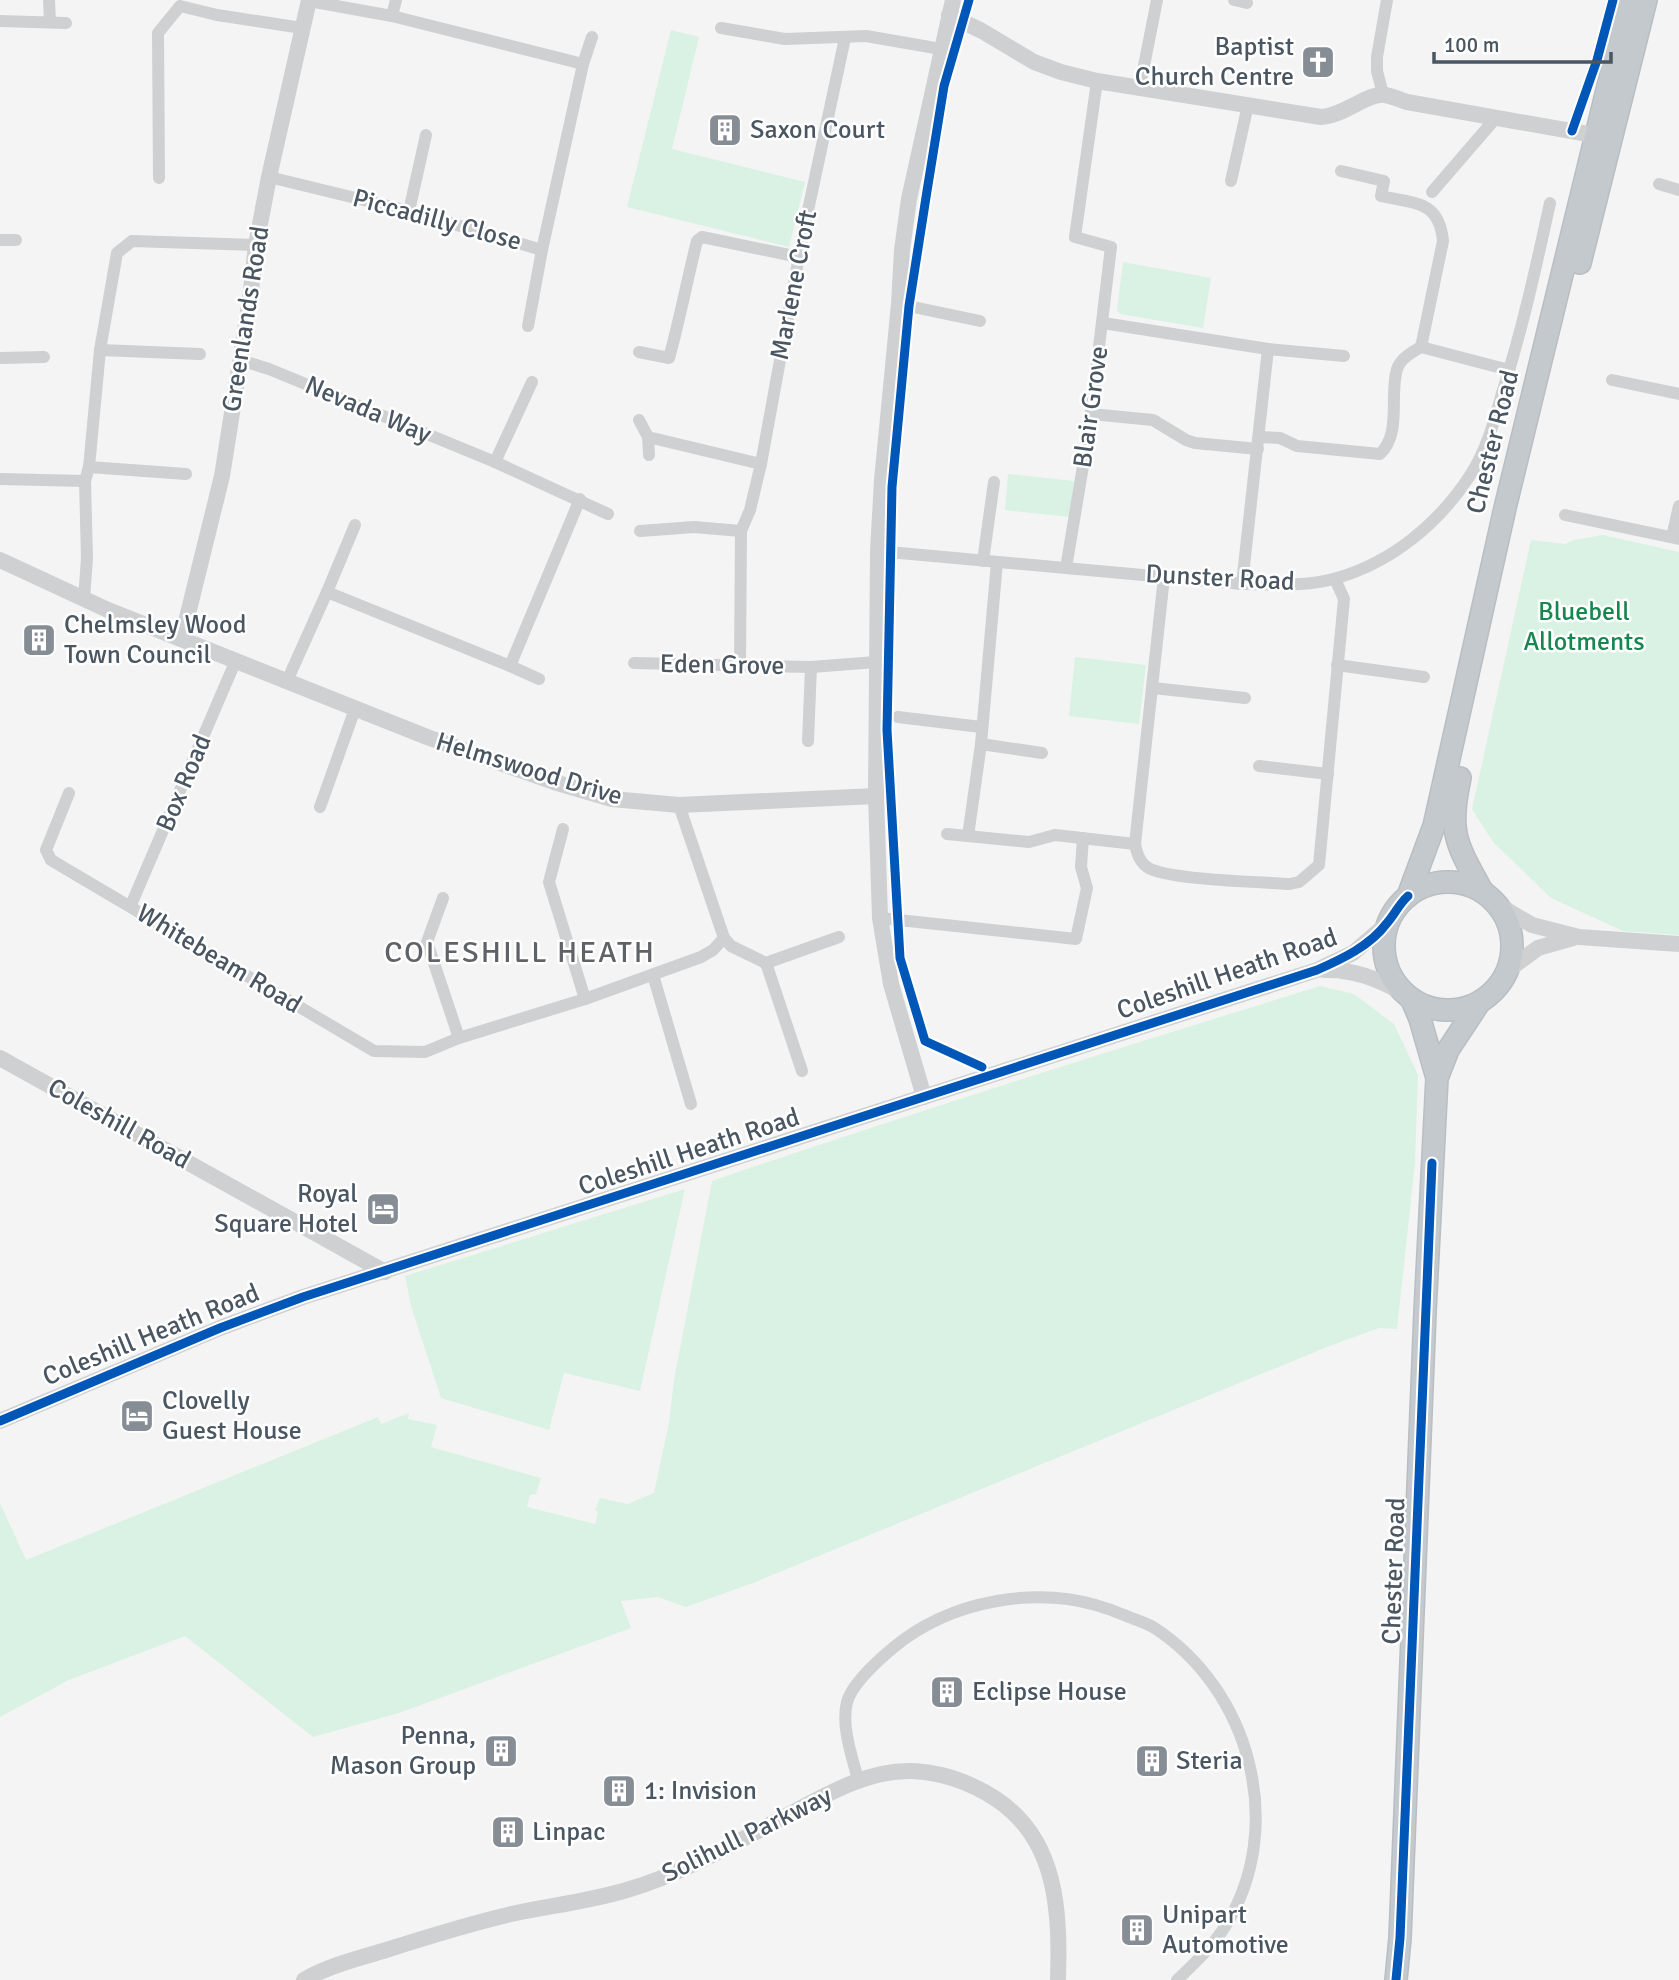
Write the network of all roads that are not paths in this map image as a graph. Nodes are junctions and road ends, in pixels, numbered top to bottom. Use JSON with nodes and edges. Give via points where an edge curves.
{"nodes":[{"id":1,"x":49,"y":0,"type":"edge"},
{"id":2,"x":309,"y":0,"type":"edge"},
{"id":3,"x":396,"y":0,"type":"edge"},
{"id":4,"x":1157,"y":0,"type":"edge"},
{"id":5,"x":1387,"y":0,"type":"edge"},
{"id":6,"x":1613,"y":0,"type":"edge"},
{"id":7,"x":1629,"y":0,"type":"edge"},
{"id":8,"x":1646,"y":0,"type":"edge"},
{"id":9,"x":177,"y":3,"type":"edge"},
{"id":10,"x":951,"y":7,"type":"edge"},
{"id":11,"x":392,"y":16,"type":"junction"},
{"id":12,"x":0,"y":21,"type":"edge"},
{"id":13,"x":50,"y":22,"type":"junction"},
{"id":14,"x":66,"y":23,"type":"dead end"},
{"id":15,"x":302,"y":28,"type":"junction"},
{"id":16,"x":721,"y":28,"type":"dead end"},
{"id":17,"x":592,"y":37,"type":"dead end"},
{"id":18,"x":845,"y":38,"type":"junction"},
{"id":19,"x":941,"y":49,"type":"junction"},
{"id":20,"x":583,"y":64,"type":"junction"},
{"id":21,"x":1097,"y":81,"type":"junction"},
{"id":22,"x":1140,"y":86,"type":"junction"},
{"id":23,"x":1383,"y":94,"type":"junction"},
{"id":24,"x":1248,"y":105,"type":"junction"},
{"id":25,"x":1495,"y":119,"type":"junction"},
{"id":26,"x":1572,"y":131,"type":"junction"},
{"id":27,"x":426,"y":135,"type":"dead end"},
{"id":28,"x":1604,"y":137,"type":"junction"},
{"id":29,"x":1341,"y":171,"type":"dead end"},
{"id":30,"x":269,"y":177,"type":"junction"},
{"id":31,"x":159,"y":178,"type":"dead end"},
{"id":32,"x":1231,"y":181,"type":"dead end"},
{"id":33,"x":1659,"y":184,"type":"dead end"},
{"id":34,"x":1679,"y":190,"type":"edge"},
{"id":35,"x":1432,"y":191,"type":"dead end"},
{"id":36,"x":1550,"y":203,"type":"dead end"},
{"id":37,"x":409,"y":211,"type":"junction"},
{"id":38,"x":0,"y":240,"type":"edge"},
{"id":39,"x":16,"y":240,"type":"dead end"},
{"id":40,"x":256,"y":245,"type":"junction"},
{"id":41,"x":542,"y":250,"type":"junction"},
{"id":42,"x":799,"y":257,"type":"junction"},
{"id":43,"x":900,"y":304,"type":"junction"},
{"id":44,"x":980,"y":321,"type":"dead end"},
{"id":45,"x":1103,"y":323,"type":"junction"},
{"id":46,"x":528,"y":326,"type":"dead end"},
{"id":47,"x":1421,"y":347,"type":"junction"},
{"id":48,"x":1268,"y":349,"type":"junction"},
{"id":49,"x":100,"y":350,"type":"junction"},
{"id":50,"x":639,"y":352,"type":"dead end"},
{"id":51,"x":200,"y":354,"type":"dead end"},
{"id":52,"x":1344,"y":356,"type":"dead end"},
{"id":53,"x":44,"y":357,"type":"dead end"},
{"id":54,"x":0,"y":358,"type":"edge"},
{"id":55,"x":240,"y":360,"type":"junction"},
{"id":56,"x":1509,"y":370,"type":"junction"},
{"id":57,"x":1612,"y":380,"type":"dead end"},
{"id":58,"x":532,"y":382,"type":"dead end"},
{"id":59,"x":1679,"y":394,"type":"edge"},
{"id":60,"x":1091,"y":414,"type":"junction"},
{"id":61,"x":639,"y":420,"type":"dead end"},
{"id":62,"x":648,"y":437,"type":"junction"},
{"id":63,"x":1259,"y":443,"type":"junction"},
{"id":64,"x":649,"y":455,"type":"dead end"},
{"id":65,"x":495,"y":462,"type":"junction"},
{"id":66,"x":761,"y":464,"type":"junction"},
{"id":67,"x":89,"y":467,"type":"junction"},
{"id":68,"x":186,"y":474,"type":"dead end"},
{"id":69,"x":0,"y":479,"type":"edge"},
{"id":70,"x":85,"y":481,"type":"junction"},
{"id":71,"x":994,"y":482,"type":"dead end"},
{"id":72,"x":580,"y":499,"type":"junction"},
{"id":73,"x":1679,"y":506,"type":"edge"},
{"id":74,"x":608,"y":514,"type":"dead end"},
{"id":75,"x":1565,"y":515,"type":"dead end"},
{"id":76,"x":355,"y":525,"type":"dead end"},
{"id":77,"x":640,"y":531,"type":"dead end"},
{"id":78,"x":741,"y":531,"type":"junction"},
{"id":79,"x":1676,"y":538,"type":"edge"},
{"id":80,"x":878,"y":551,"type":"junction"},
{"id":81,"x":0,"y":560,"type":"edge"},
{"id":82,"x":983,"y":561,"type":"junction"},
{"id":83,"x":997,"y":562,"type":"junction"},
{"id":84,"x":1066,"y":568,"type":"junction"},
{"id":85,"x":1164,"y":577,"type":"junction"},
{"id":86,"x":1335,"y":579,"type":"junction"},
{"id":87,"x":1242,"y":584,"type":"junction"},
{"id":88,"x":327,"y":592,"type":"junction"},
{"id":89,"x":84,"y":599,"type":"junction"},
{"id":90,"x":182,"y":638,"type":"junction"},
{"id":91,"x":236,"y":660,"type":"junction"},
{"id":92,"x":877,"y":662,"type":"junction"},
{"id":93,"x":634,"y":663,"type":"dead end"},
{"id":94,"x":740,"y":664,"type":"junction"},
{"id":95,"x":1337,"y":665,"type":"junction"},
{"id":96,"x":510,"y":666,"type":"junction"},
{"id":97,"x":811,"y":667,"type":"junction"},
{"id":98,"x":1424,"y":677,"type":"dead end"},
{"id":99,"x":539,"y":678,"type":"dead end"},
{"id":100,"x":287,"y":681,"type":"junction"},
{"id":101,"x":1153,"y":688,"type":"junction"},
{"id":102,"x":1245,"y":698,"type":"dead end"},
{"id":103,"x":355,"y":709,"type":"junction"},
{"id":104,"x":898,"y":717,"type":"dead end"},
{"id":105,"x":981,"y":727,"type":"junction"},
{"id":106,"x":808,"y":741,"type":"dead end"},
{"id":107,"x":981,"y":744,"type":"junction"},
{"id":108,"x":1042,"y":753,"type":"dead end"},
{"id":109,"x":1259,"y":766,"type":"dead end"},
{"id":110,"x":1328,"y":774,"type":"junction"},
{"id":111,"x":69,"y":793,"type":"dead end"},
{"id":112,"x":876,"y":796,"type":"junction"},
{"id":113,"x":679,"y":806,"type":"junction"},
{"id":114,"x":320,"y":807,"type":"dead end"},
{"id":115,"x":563,"y":829,"type":"dead end"},
{"id":116,"x":947,"y":834,"type":"dead end"},
{"id":117,"x":968,"y":836,"type":"junction"},
{"id":118,"x":1083,"y":838,"type":"junction"},
{"id":119,"x":1135,"y":844,"type":"junction"},
{"id":120,"x":1408,"y":896,"type":"junction"},
{"id":121,"x":443,"y":898,"type":"dead end"},
{"id":122,"x":1490,"y":898,"type":"junction"},
{"id":123,"x":131,"y":905,"type":"junction"},
{"id":124,"x":880,"y":918,"type":"junction"},
{"id":125,"x":1388,"y":923,"type":"junction"},
{"id":126,"x":839,"y":937,"type":"dead end"},
{"id":127,"x":1578,"y":937,"type":"junction"},
{"id":128,"x":723,"y":938,"type":"junction"},
{"id":129,"x":1679,"y":944,"type":"edge"},
{"id":130,"x":766,"y":963,"type":"junction"},
{"id":131,"x":1317,"y":970,"type":"junction"},
{"id":132,"x":1508,"y":970,"type":"junction"},
{"id":133,"x":653,"y":975,"type":"junction"},
{"id":134,"x":1408,"y":996,"type":"junction"},
{"id":135,"x":585,"y":999,"type":"junction"},
{"id":136,"x":1479,"y":1003,"type":"junction"},
{"id":137,"x":459,"y":1038,"type":"junction"},
{"id":138,"x":0,"y":1058,"type":"edge"},
{"id":139,"x":802,"y":1071,"type":"dead end"},
{"id":140,"x":1437,"y":1078,"type":"junction"},
{"id":141,"x":924,"y":1097,"type":"junction"},
{"id":142,"x":691,"y":1104,"type":"dead end"},
{"id":143,"x":385,"y":1272,"type":"junction"},
{"id":144,"x":0,"y":1421,"type":"edge"},
{"id":145,"x":858,"y":1780,"type":"junction"},
{"id":146,"x":304,"y":1980,"type":"edge"},
{"id":147,"x":1058,"y":1980,"type":"edge"},
{"id":148,"x":1177,"y":1980,"type":"edge"},
{"id":149,"x":1396,"y":1980,"type":"edge"}],
"edges":[{"from":1,"to":13,"type":"street"},
{"from":2,"to":11,"type":"street"},
{"from":2,"to":15,"type":"street","name":"Greenlands Road"},
{"from":3,"to":11,"type":"street"},
{"from":4,"to":22,"type":"street"},
{"from":5,"to":23,"type":"street","via":[[1377,57]]},
{"from":6,"to":26,"type":"street"},
{"from":7,"to":28,"type":"highway","name":"Chester Road"},
{"from":8,"to":28,"type":"highway","name":"Chester Road"},
{"from":9,"to":15,"type":"street","via":[[217,15]]},
{"from":9,"to":31,"type":"street","via":[[158,33]]},
{"from":10,"to":19,"type":"street"},
{"from":10,"to":21,"type":"street","via":[[1040,65]]},
{"from":11,"to":20,"type":"street"},
{"from":12,"to":13,"type":"street"},
{"from":13,"to":14,"type":"street"},
{"from":15,"to":30,"type":"street","name":"Greenlands Road"},
{"from":16,"to":18,"type":"street","via":[[785,39]]},
{"from":17,"to":20,"type":"street","name":"Piccadilly Close"},
{"from":18,"to":19,"type":"street","via":[[866,36]]},
{"from":18,"to":42,"type":"street","name":"Marlene Croft"},
{"from":19,"to":43,"type":"street","via":[[909,200]]},
{"from":20,"to":41,"type":"street","name":"Piccadilly Close"},
{"from":21,"to":22,"type":"street"},
{"from":21,"to":45,"type":"street","name":"Blair Grove","via":[[1075,237],[1111,247]]},
{"from":22,"to":24,"type":"street"},
{"from":23,"to":24,"type":"street","via":[[1333,117]]},
{"from":23,"to":25,"type":"street"},
{"from":24,"to":32,"type":"street"},
{"from":25,"to":26,"type":"street"},
{"from":25,"to":35,"type":"street"},
{"from":26,"to":28,"type":"street"},
{"from":27,"to":37,"type":"street"},
{"from":28,"to":120,"type":"highway","name":"Chester Road","via":[[1498,540],[1434,826]]},
{"from":28,"to":122,"type":"highway","name":"Chester Road","via":[[1513,520],[1454,806],[1456,840]]},
{"from":29,"to":47,"type":"street","via":[[1384,181],[1381,196],[1429,208],[1442,224],[1443,241]]},
{"from":30,"to":37,"type":"street","name":"Piccadilly Close"},
{"from":30,"to":40,"type":"street","name":"Greenlands Road"},
{"from":33,"to":34,"type":"street"},
{"from":36,"to":56,"type":"street","name":"Dunster Road"},
{"from":37,"to":41,"type":"street","name":"Piccadilly Close"},
{"from":38,"to":39,"type":"street"},
{"from":40,"to":49,"type":"street","via":[[132,241],[117,253]]},
{"from":40,"to":55,"type":"street","name":"Greenlands Road"},
{"from":41,"to":46,"type":"street"},
{"from":42,"to":50,"type":"street","via":[[702,237],[697,241],[684,293],[676,359]]},
{"from":42,"to":66,"type":"street","name":"Marlene Croft"},
{"from":43,"to":44,"type":"street"},
{"from":43,"to":80,"type":"street"},
{"from":45,"to":48,"type":"street"},
{"from":45,"to":60,"type":"street","name":"Blair Grove"},
{"from":47,"to":56,"type":"street"},
{"from":47,"to":63,"type":"street","via":[[1397,368],[1390,442],[1380,454],[1297,446],[1280,438]]},
{"from":48,"to":52,"type":"street"},
{"from":48,"to":63,"type":"street"},
{"from":49,"to":51,"type":"street"},
{"from":49,"to":67,"type":"street"},
{"from":53,"to":54,"type":"street"},
{"from":55,"to":65,"type":"street","name":"Nevada Way"},
{"from":55,"to":90,"type":"street","name":"Greenlands Road","via":[[222,476]]},
{"from":56,"to":86,"type":"street","name":"Dunster Road","via":[[1488,438],[1449,504],[1408,545]]},
{"from":57,"to":59,"type":"street"},
{"from":58,"to":65,"type":"street"},
{"from":60,"to":63,"type":"street","via":[[1153,420],[1195,443]]},
{"from":60,"to":84,"type":"street","name":"Blair Grove"},
{"from":61,"to":62,"type":"street"},
{"from":62,"to":64,"type":"street"},
{"from":62,"to":66,"type":"street"},
{"from":63,"to":87,"type":"street"},
{"from":65,"to":72,"type":"street","name":"Nevada Way"},
{"from":66,"to":78,"type":"street","name":"Marlene Croft"},
{"from":67,"to":68,"type":"street"},
{"from":67,"to":70,"type":"street"},
{"from":69,"to":70,"type":"street"},
{"from":70,"to":89,"type":"street"},
{"from":71,"to":82,"type":"street"},
{"from":72,"to":74,"type":"street","name":"Nevada Way"},
{"from":72,"to":96,"type":"street"},
{"from":73,"to":79,"type":"street"},
{"from":75,"to":79,"type":"street"},
{"from":76,"to":88,"type":"street"},
{"from":77,"to":78,"type":"street","via":[[694,527]]},
{"from":78,"to":94,"type":"street","name":"Marlene Croft"},
{"from":80,"to":82,"type":"street","name":"Dunster Road"},
{"from":80,"to":92,"type":"street"},
{"from":81,"to":89,"type":"street","name":"Helmswood Drive"},
{"from":82,"to":83,"type":"street","name":"Dunster Road"},
{"from":83,"to":84,"type":"street","name":"Dunster Road"},
{"from":83,"to":105,"type":"street"},
{"from":84,"to":85,"type":"street","name":"Dunster Road"},
{"from":85,"to":87,"type":"street","name":"Dunster Road"},
{"from":85,"to":101,"type":"street"},
{"from":86,"to":87,"type":"street","name":"Dunster Road","via":[[1292,585]]},
{"from":86,"to":95,"type":"street","via":[[1344,598]]},
{"from":88,"to":96,"type":"street"},
{"from":88,"to":100,"type":"street"},
{"from":89,"to":90,"type":"street","name":"Helmswood Drive"},
{"from":90,"to":91,"type":"street","name":"Helmswood Drive"},
{"from":91,"to":100,"type":"street","name":"Helmswood Drive"},
{"from":91,"to":123,"type":"street","name":"Box Road"},
{"from":92,"to":97,"type":"street","name":"Eden Grove"},
{"from":92,"to":112,"type":"street"},
{"from":93,"to":94,"type":"street","name":"Eden Grove"},
{"from":94,"to":97,"type":"street","name":"Eden Grove"},
{"from":95,"to":98,"type":"street"},
{"from":95,"to":110,"type":"street"},
{"from":96,"to":99,"type":"street"},
{"from":97,"to":106,"type":"street","name":"Eden Grove"},
{"from":100,"to":103,"type":"street","name":"Helmswood Drive"},
{"from":101,"to":102,"type":"street"},
{"from":101,"to":119,"type":"street"},
{"from":103,"to":113,"type":"street","name":"Helmswood Drive","via":[[554,782],[612,799]]},
{"from":103,"to":114,"type":"street"},
{"from":104,"to":105,"type":"street"},
{"from":105,"to":107,"type":"street"},
{"from":107,"to":108,"type":"street"},
{"from":107,"to":117,"type":"street"},
{"from":109,"to":110,"type":"street"},
{"from":110,"to":119,"type":"street","via":[[1319,865],[1298,883],[1170,876],[1149,869]]},
{"from":111,"to":123,"type":"street","name":"Whitebeam Road","via":[[46,850],[48,857]]},
{"from":112,"to":113,"type":"street","name":"Helmswood Drive"},
{"from":112,"to":124,"type":"street"},
{"from":113,"to":128,"type":"street"},
{"from":115,"to":135,"type":"street","via":[[548,883]]},
{"from":116,"to":117,"type":"street"},
{"from":117,"to":118,"type":"street","via":[[1029,842],[1055,835]]},
{"from":118,"to":119,"type":"street"},
{"from":118,"to":124,"type":"street","via":[[1081,867],[1087,888],[1076,939]]},
{"from":120,"to":122,"type":"highway","via":[[1444,882],[1468,885]]},
{"from":120,"to":125,"type":"highway"},
{"from":121,"to":137,"type":"street","via":[[427,942]]},
{"from":122,"to":127,"type":"street","via":[[1532,925]]},
{"from":122,"to":132,"type":"highway","via":[[1507,920],[1512,936]]},
{"from":123,"to":137,"type":"street","name":"Whitebeam Road","via":[[374,1051],[425,1052]]},
{"from":124,"to":141,"type":"street","via":[[891,984]]},
{"from":125,"to":131,"type":"street","name":"Coleshill Heath Road","via":[[1353,953]]},
{"from":125,"to":134,"type":"highway","via":[[1385,960],[1392,978]]},
{"from":126,"to":130,"type":"street"},
{"from":127,"to":129,"type":"street"},
{"from":127,"to":132,"type":"street","via":[[1538,948]]},
{"from":128,"to":130,"type":"street"},
{"from":128,"to":133,"type":"street","name":"Whitebeam Road","via":[[713,950]]},
{"from":130,"to":139,"type":"street"},
{"from":131,"to":134,"type":"street","name":"Coleshill Heath Road","via":[[1359,972]]},
{"from":131,"to":141,"type":"street","name":"Coleshill Heath Road"},
{"from":132,"to":136,"type":"highway","via":[[1496,989]]},
{"from":133,"to":135,"type":"street","name":"Whitebeam Road"},
{"from":133,"to":142,"type":"street"},
{"from":134,"to":136,"type":"highway","via":[[1428,1008],[1445,1011]]},
{"from":134,"to":140,"type":"highway","name":"Chester Road","via":[[1425,1031]]},
{"from":135,"to":137,"type":"street","name":"Whitebeam Road"},
{"from":136,"to":140,"type":"highway","name":"Chester Road","via":[[1448,1050]]},
{"from":138,"to":143,"type":"street","name":"Coleshill Road"},
{"from":140,"to":149,"type":"highway","name":"Chester Road"},
{"from":141,"to":143,"type":"street","name":"Coleshill Heath Road"},
{"from":143,"to":144,"type":"street","name":"Coleshill Heath Road","via":[[220,1328]]},
{"from":145,"to":146,"type":"street","name":"Solihull Parkway","via":[[677,1873],[586,1901],[468,1924]]},
{"from":145,"to":147,"type":"street","name":"Solihull Parkway","via":[[911,1771],[951,1777],[984,1791],[1014,1814],[1037,1844],[1051,1876],[1059,1928]]},
{"from":145,"to":148,"type":"street","via":[[846,1724],[850,1695],[895,1646],[919,1628],[963,1608],[1038,1596],[1082,1600],[1152,1626],[1203,1672],[1232,1715],[1254,1775],[1256,1799],[1251,1866],[1235,1908],[1225,1927]]}]}
